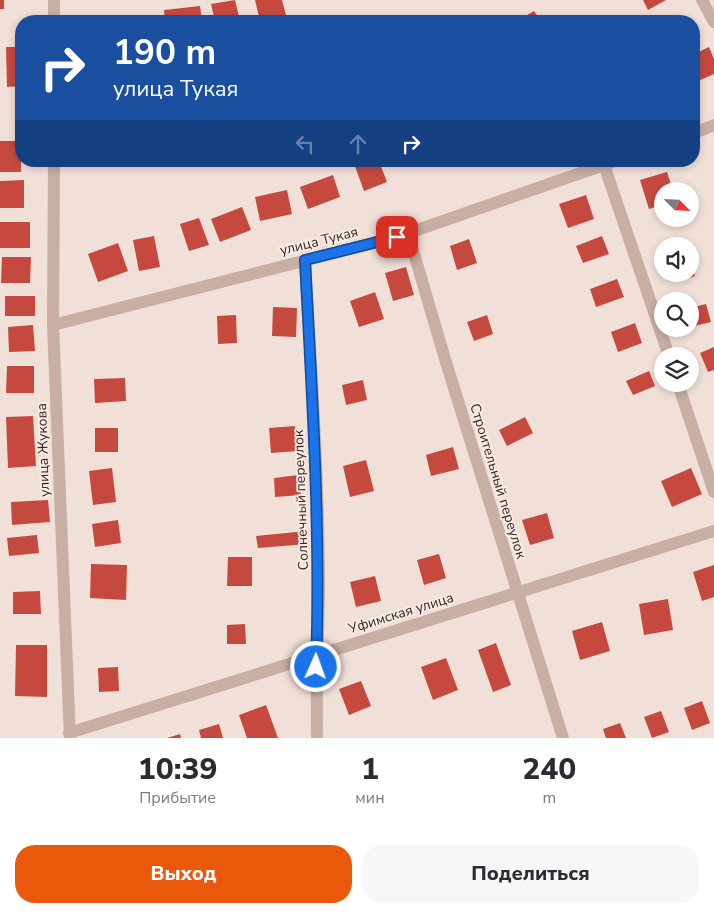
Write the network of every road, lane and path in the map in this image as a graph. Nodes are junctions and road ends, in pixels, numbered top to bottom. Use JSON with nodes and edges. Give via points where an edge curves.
{"nodes":[{"id":1,"x":54,"y":0,"type":"edge"},
{"id":2,"x":702,"y":0,"type":"edge"},
{"id":3,"x":54,"y":15,"type":"edge"},
{"id":4,"x":714,"y":22,"type":"edge"},
{"id":5,"x":714,"y":125,"type":"edge"},
{"id":6,"x":700,"y":131,"type":"edge"},
{"id":7,"x":54,"y":167,"type":"edge"},
{"id":8,"x":598,"y":167,"type":"edge"},
{"id":9,"x":611,"y":167,"type":"edge"},
{"id":10,"x":408,"y":233,"type":"junction"},
{"id":11,"x":305,"y":260,"type":"junction"},
{"id":12,"x":53,"y":325,"type":"junction"},
{"id":13,"x":665,"y":347,"type":"edge"},
{"id":14,"x":681,"y":392,"type":"edge"},
{"id":15,"x":714,"y":492,"type":"edge"},
{"id":16,"x":714,"y":531,"type":"edge"},
{"id":17,"x":517,"y":593,"type":"junction"},
{"id":18,"x":316,"y":656,"type":"junction"},
{"id":19,"x":69,"y":736,"type":"edge"},
{"id":20,"x":317,"y":738,"type":"edge"},
{"id":21,"x":563,"y":738,"type":"edge"}],
"edges":[{"from":1,"to":3,"type":"street"},
{"from":2,"to":4,"type":"street"},
{"from":5,"to":6,"type":"street"},
{"from":7,"to":12,"type":"street","name":"улица Жукова"},
{"from":8,"to":10,"type":"street","name":"улица Тукая"},
{"from":9,"to":13,"type":"street"},
{"from":10,"to":11,"type":"street","name":"улица Тукая"},
{"from":10,"to":17,"type":"street","name":"Строительный переулок"},
{"from":11,"to":12,"type":"street","name":"улица Тукая"},
{"from":11,"to":18,"type":"street","name":"Солнечный переулок","via":[[316,460]]},
{"from":12,"to":19,"type":"street","name":"улица Жукова"},
{"from":14,"to":15,"type":"street"},
{"from":16,"to":17,"type":"street","name":"Уфимская улица"},
{"from":17,"to":18,"type":"street","name":"Уфимская улица"},
{"from":17,"to":21,"type":"street","name":"Строительный переулок"},
{"from":18,"to":19,"type":"street","name":"Уфимская улица"},
{"from":18,"to":20,"type":"street","name":"Солнечный переулок"}]}
